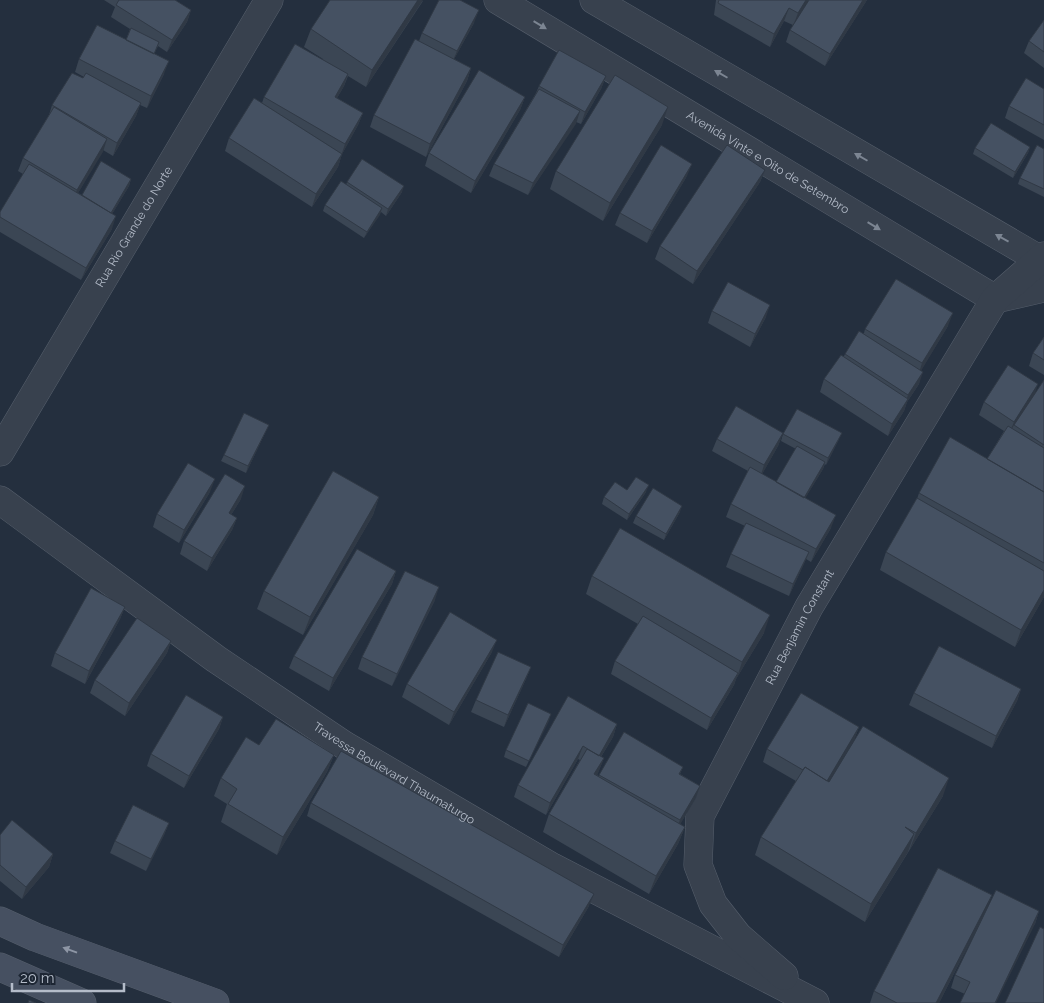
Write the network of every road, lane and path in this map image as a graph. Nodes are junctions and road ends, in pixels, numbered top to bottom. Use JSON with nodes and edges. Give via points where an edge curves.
{"nodes":[{"id":1,"x":269,"y":0,"type":"edge"},
{"id":2,"x":498,"y":0,"type":"edge"},
{"id":3,"x":594,"y":0,"type":"edge"},
{"id":4,"x":1043,"y":260,"type":"edge"},
{"id":5,"x":1044,"y":288,"type":"edge"},
{"id":6,"x":995,"y":298,"type":"junction"},
{"id":7,"x":0,"y":452,"type":"edge"},
{"id":8,"x":0,"y":500,"type":"edge"},
{"id":9,"x":0,"y":921,"type":"edge"},
{"id":10,"x":0,"y":966,"type":"edge"},
{"id":11,"x":82,"y":1003,"type":"edge"},
{"id":12,"x":215,"y":1003,"type":"edge"},
{"id":13,"x":815,"y":1003,"type":"edge"}],
"edges":[{"from":1,"to":7,"type":"street","name":"Rua Rio Grande do Norte"},
{"from":2,"to":6,"type":"street","name":"Avenida Vinte e Oito de Setembro","one_way":true},
{"from":4,"to":3,"type":"street","one_way":true},
{"from":4,"to":6,"type":"street","name":"Rua Benjamin Constant"},
{"from":5,"to":6,"type":"street"},
{"from":6,"to":13,"type":"street","name":"Rua Benjamin Constant","via":[[809,607],[700,816],[698,865],[713,904],[738,936]]},
{"from":8,"to":13,"type":"street","name":"Travessa Boulevard Thaumaturgo","via":[[216,659],[344,745],[552,868]]},
{"from":12,"to":9,"type":"main road","one_way":true},
{"from":10,"to":11,"type":"main road"}]}
